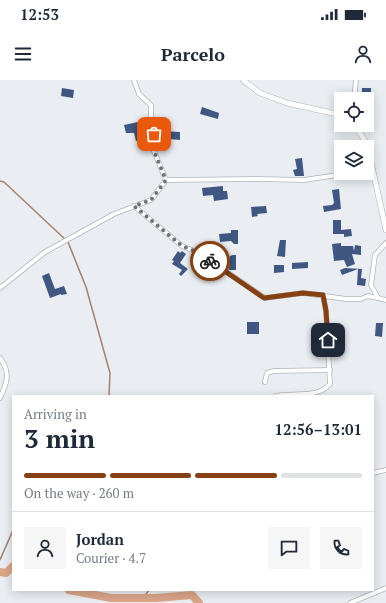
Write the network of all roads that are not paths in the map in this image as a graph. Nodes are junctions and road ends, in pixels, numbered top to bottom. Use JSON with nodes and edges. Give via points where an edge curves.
{"nodes":[{"id":1,"x":134,"y":80,"type":"edge"},
{"id":2,"x":243,"y":80,"type":"edge"},
{"id":3,"x":356,"y":80,"type":"edge"},
{"id":4,"x":355,"y":92,"type":"edge"},
{"id":5,"x":334,"y":113,"type":"edge"},
{"id":6,"x":334,"y":176,"type":"edge"},
{"id":7,"x":166,"y":180,"type":"junction"},
{"id":8,"x":373,"y":180,"type":"edge"},
{"id":9,"x":134,"y":206,"type":"junction"},
{"id":10,"x":386,"y":230,"type":"edge"},
{"id":11,"x":386,"y":243,"type":"edge"},
{"id":12,"x":0,"y":288,"type":"edge"},
{"id":13,"x":323,"y":295,"type":"junction"},
{"id":14,"x":378,"y":298,"type":"junction"},
{"id":15,"x":386,"y":300,"type":"edge"},
{"id":16,"x":0,"y":358,"type":"edge"},
{"id":17,"x":330,"y":370,"type":"junction"},
{"id":18,"x":265,"y":382,"type":"dead end"},
{"id":19,"x":286,"y":395,"type":"edge"},
{"id":20,"x":0,"y":398,"type":"edge"},
{"id":21,"x":386,"y":470,"type":"edge"},
{"id":22,"x":374,"y":473,"type":"edge"},
{"id":23,"x":386,"y":588,"type":"edge"},
{"id":24,"x":350,"y":603,"type":"edge"}],
"edges":[{"from":1,"to":7,"type":"street","via":[[139,94],[151,105],[153,149]]},
{"from":2,"to":5,"type":"street","via":[[260,93],[287,103]]},
{"from":3,"to":4,"type":"street"},
{"from":6,"to":7,"type":"street","via":[[304,180]]},
{"from":7,"to":9,"type":"street","via":[[151,200]]},
{"from":8,"to":10,"type":"street"},
{"from":9,"to":12,"type":"street","via":[[114,214],[45,252]]},
{"from":9,"to":13,"type":"street","via":[[182,246],[199,253],[264,298],[303,293]]},
{"from":11,"to":14,"type":"street","via":[[375,255],[371,285]]},
{"from":13,"to":14,"type":"street","via":[[346,299],[361,299],[368,296]]},
{"from":13,"to":17,"type":"street"},
{"from":14,"to":15,"type":"street"},
{"from":16,"to":20,"type":"street","via":[[8,383]]},
{"from":17,"to":18,"type":"street","via":[[274,371],[267,373]]},
{"from":17,"to":19,"type":"street","via":[[330,384],[325,391]]},
{"from":21,"to":22,"type":"street"},
{"from":23,"to":24,"type":"street"}]}
